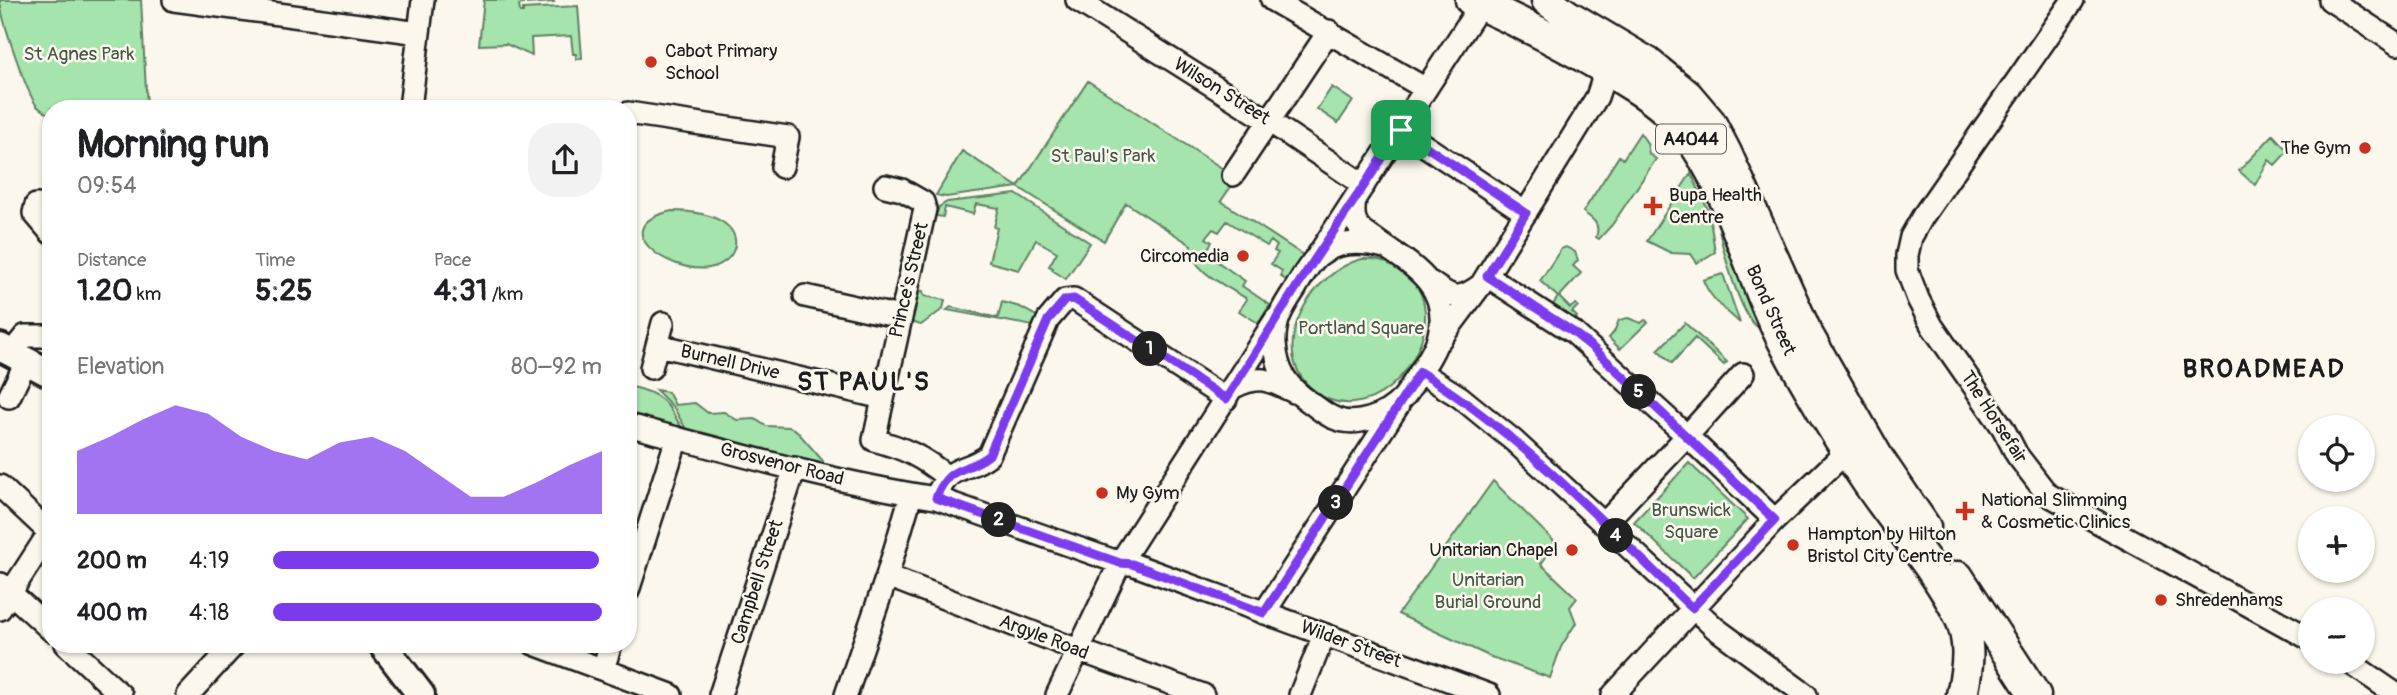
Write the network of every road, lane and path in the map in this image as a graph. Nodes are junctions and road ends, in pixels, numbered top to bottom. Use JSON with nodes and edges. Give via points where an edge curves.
{"nodes":[{"id":1,"x":174,"y":0,"type":"edge"},
{"id":2,"x":423,"y":0,"type":"edge"},
{"id":3,"x":1077,"y":0,"type":"edge"},
{"id":4,"x":1272,"y":0,"type":"edge"},
{"id":5,"x":2073,"y":0,"type":"edge"},
{"id":6,"x":2330,"y":0,"type":"edge"},
{"id":7,"x":1481,"y":1,"type":"edge"},
{"id":8,"x":1557,"y":5,"type":"edge"},
{"id":9,"x":1329,"y":31,"type":"junction"},
{"id":10,"x":418,"y":33,"type":"junction"},
{"id":11,"x":2397,"y":44,"type":"edge"},
{"id":12,"x":1601,"y":67,"type":"junction"},
{"id":13,"x":1426,"y":89,"type":"junction"},
{"id":14,"x":411,"y":100,"type":"edge"},
{"id":15,"x":637,"y":114,"type":"edge"},
{"id":16,"x":1269,"y":121,"type":"junction"},
{"id":17,"x":1401,"y":130,"type":"junction"},
{"id":18,"x":782,"y":167,"type":"dead end"},
{"id":19,"x":1233,"y":175,"type":"dead end"},
{"id":20,"x":885,"y":186,"type":"dead end"},
{"id":21,"x":1360,"y":192,"type":"junction"},
{"id":22,"x":42,"y":207,"type":"edge"},
{"id":23,"x":1526,"y":213,"type":"junction"},
{"id":24,"x":42,"y":223,"type":"edge"},
{"id":25,"x":1385,"y":247,"type":"junction"},
{"id":26,"x":1318,"y":256,"type":"junction"},
{"id":27,"x":1484,"y":280,"type":"junction"},
{"id":28,"x":1430,"y":282,"type":"junction"},
{"id":29,"x":804,"y":296,"type":"dead end"},
{"id":30,"x":1278,"y":316,"type":"junction"},
{"id":31,"x":900,"y":317,"type":"junction"},
{"id":32,"x":663,"y":323,"type":"dead end"},
{"id":33,"x":42,"y":336,"type":"edge"},
{"id":34,"x":658,"y":345,"type":"junction"},
{"id":35,"x":1434,"y":346,"type":"junction"},
{"id":36,"x":13,"y":353,"type":"edge"},
{"id":37,"x":651,"y":368,"type":"dead end"},
{"id":38,"x":42,"y":369,"type":"edge"},
{"id":39,"x":1420,"y":372,"type":"junction"},
{"id":40,"x":1744,"y":374,"type":"dead end"},
{"id":41,"x":1294,"y":392,"type":"junction"},
{"id":42,"x":1230,"y":393,"type":"junction"},
{"id":43,"x":9,"y":397,"type":"dead end"},
{"id":44,"x":883,"y":398,"type":"junction"},
{"id":45,"x":1403,"y":398,"type":"junction"},
{"id":46,"x":1334,"y":418,"type":"junction"},
{"id":47,"x":637,"y":427,"type":"edge"},
{"id":48,"x":1687,"y":436,"type":"junction"},
{"id":49,"x":677,"y":438,"type":"junction"},
{"id":50,"x":1848,"y":450,"type":"junction"},
{"id":51,"x":1361,"y":465,"type":"junction"},
{"id":52,"x":795,"y":468,"type":"junction"},
{"id":53,"x":947,"y":477,"type":"junction"},
{"id":54,"x":0,"y":486,"type":"edge"},
{"id":55,"x":911,"y":495,"type":"junction"},
{"id":56,"x":936,"y":498,"type":"junction"},
{"id":57,"x":1775,"y":520,"type":"junction"},
{"id":58,"x":1604,"y":524,"type":"junction"},
{"id":59,"x":42,"y":525,"type":"edge"},
{"id":60,"x":42,"y":543,"type":"edge"},
{"id":61,"x":637,"y":563,"type":"edge"},
{"id":62,"x":1120,"y":563,"type":"junction"},
{"id":63,"x":887,"y":576,"type":"junction"},
{"id":64,"x":3,"y":595,"type":"edge"},
{"id":65,"x":1692,"y":608,"type":"junction"},
{"id":66,"x":1264,"y":613,"type":"junction"},
{"id":67,"x":1986,"y":620,"type":"junction"},
{"id":68,"x":42,"y":623,"type":"edge"},
{"id":69,"x":2298,"y":632,"type":"edge"},
{"id":70,"x":1324,"y":635,"type":"junction"},
{"id":71,"x":1078,"y":650,"type":"junction"},
{"id":72,"x":76,"y":653,"type":"edge"},
{"id":73,"x":227,"y":653,"type":"edge"},
{"id":74,"x":389,"y":653,"type":"edge"},
{"id":75,"x":559,"y":653,"type":"edge"},
{"id":76,"x":608,"y":653,"type":"edge"},
{"id":77,"x":603,"y":669,"type":"junction"},
{"id":78,"x":2366,"y":674,"type":"edge"},
{"id":79,"x":121,"y":695,"type":"edge"},
{"id":80,"x":188,"y":695,"type":"edge"},
{"id":81,"x":421,"y":695,"type":"edge"},
{"id":82,"x":671,"y":695,"type":"edge"},
{"id":83,"x":720,"y":695,"type":"edge"},
{"id":84,"x":846,"y":695,"type":"edge"},
{"id":85,"x":1057,"y":695,"type":"edge"},
{"id":86,"x":1203,"y":695,"type":"edge"},
{"id":87,"x":1300,"y":695,"type":"edge"},
{"id":88,"x":1489,"y":695,"type":"edge"},
{"id":89,"x":1613,"y":695,"type":"edge"},
{"id":90,"x":1806,"y":695,"type":"edge"},
{"id":91,"x":1962,"y":695,"type":"edge"},
{"id":92,"x":2035,"y":695,"type":"edge"},
{"id":93,"x":2050,"y":695,"type":"edge"},
{"id":94,"x":2397,"y":695,"type":"edge"}],
"edges":[{"from":1,"to":10,"type":"street"},
{"from":2,"to":10,"type":"street"},
{"from":3,"to":16,"type":"street","name":"Wilson Street"},
{"from":4,"to":9,"type":"street"},
{"from":5,"to":69,"type":"street","name":"The Horsefair","via":[[1911,237],[1907,270],[1932,326],[2047,494]]},
{"from":6,"to":11,"type":"street"},
{"from":7,"to":12,"type":"highway","name":"Bond Street","number":"A4044"},
{"from":7,"to":13,"type":"street"},
{"from":8,"to":67,"type":"highway","name":"Bond Street","number":"A4044","via":[[1648,63],[1687,95],[1710,122],[1807,334],[1878,458]]},
{"from":9,"to":13,"type":"street"},
{"from":9,"to":16,"type":"street"},
{"from":10,"to":14,"type":"street"},
{"from":12,"to":23,"type":"street","via":[[1597,97]]},
{"from":12,"to":50,"type":"highway","name":"Bond Street","number":"A4044","via":[[1670,115],[1706,162],[1779,334]]},
{"from":13,"to":17,"type":"street"},
{"from":15,"to":18,"type":"street","via":[[788,137]]},
{"from":16,"to":19,"type":"street"},
{"from":16,"to":21,"type":"street","name":"Wilson Street"},
{"from":17,"to":21,"type":"street"},
{"from":17,"to":23,"type":"street"},
{"from":20,"to":31,"type":"street","name":"Prince's Street","via":[[902,190],[925,205]]},
{"from":21,"to":25,"type":"street","via":[[1353,207],[1356,224]]},
{"from":21,"to":26,"type":"street"},
{"from":22,"to":24,"type":"street","via":[[36,216]]},
{"from":23,"to":27,"type":"street"},
{"from":25,"to":26,"type":"street","via":[[1352,243]]},
{"from":25,"to":28,"type":"street"},
{"from":26,"to":30,"type":"street"},
{"from":27,"to":28,"type":"street","via":[[1470,293],[1457,297]]},
{"from":27,"to":35,"type":"street"},
{"from":27,"to":48,"type":"street","via":[[1583,340]]},
{"from":28,"to":35,"type":"street","via":[[1440,308]]},
{"from":29,"to":31,"type":"street"},
{"from":30,"to":41,"type":"street","via":[[1277,359]]},
{"from":30,"to":42,"type":"street"},
{"from":31,"to":44,"type":"street","name":"Prince's Street"},
{"from":32,"to":34,"type":"street","name":"Burnell Drive"},
{"from":33,"to":36,"type":"street","via":[[25,336]]},
{"from":34,"to":37,"type":"street","name":"Burnell Drive"},
{"from":34,"to":44,"type":"street","name":"Burnell Drive"},
{"from":35,"to":39,"type":"street"},
{"from":36,"to":38,"type":"main road"},
{"from":36,"to":43,"type":"street"},
{"from":39,"to":45,"type":"street"},
{"from":39,"to":58,"type":"street","via":[[1460,397],[1514,441]]},
{"from":40,"to":48,"type":"street"},
{"from":41,"to":42,"type":"street","via":[[1260,378],[1248,380]]},
{"from":41,"to":46,"type":"street"},
{"from":42,"to":53,"type":"street","via":[[1074,299],[1065,300],[1048,320],[989,455]]},
{"from":42,"to":62,"type":"street"},
{"from":44,"to":53,"type":"street","name":"Prince's Street","via":[[874,440],[903,448]]},
{"from":45,"to":46,"type":"street","via":[[1371,418]]},
{"from":45,"to":51,"type":"street"},
{"from":46,"to":51,"type":"street","via":[[1362,444]]},
{"from":47,"to":49,"type":"street","name":"Grosvenor Road"},
{"from":48,"to":57,"type":"street"},
{"from":48,"to":58,"type":"street"},
{"from":49,"to":52,"type":"street","name":"Grosvenor Road"},
{"from":49,"to":61,"type":"street"},
{"from":50,"to":57,"type":"street"},
{"from":50,"to":91,"type":"highway","name":"Bond Street","number":"A4044","via":[[1958,613],[1969,653]]},
{"from":51,"to":66,"type":"street"},
{"from":52,"to":55,"type":"street","name":"Grosvenor Road"},
{"from":52,"to":83,"type":"street","name":"Campbell Street"},
{"from":53,"to":56,"type":"street"},
{"from":54,"to":59,"type":"street"},
{"from":55,"to":56,"type":"street","name":"Grosvenor Road"},
{"from":55,"to":63,"type":"street"},
{"from":56,"to":62,"type":"street","name":"Wilder Street"},
{"from":57,"to":65,"type":"street"},
{"from":58,"to":65,"type":"street"},
{"from":60,"to":64,"type":"street"},
{"from":62,"to":66,"type":"street","name":"Wilder Street"},
{"from":62,"to":71,"type":"street"},
{"from":63,"to":71,"type":"street","name":"Argyle Road"},
{"from":63,"to":84,"type":"street"},
{"from":64,"to":68,"type":"street"},
{"from":65,"to":89,"type":"street"},
{"from":65,"to":90,"type":"street"},
{"from":66,"to":70,"type":"street","name":"Wilder Street"},
{"from":67,"to":92,"type":"highway","name":"Bond Street","number":"A4044"},
{"from":67,"to":93,"type":"highway","via":[[2011,629]]},
{"from":70,"to":87,"type":"street"},
{"from":70,"to":88,"type":"street","name":"Wilder Street"},
{"from":71,"to":85,"type":"street"},
{"from":71,"to":86,"type":"street","name":"Argyle Road"},
{"from":72,"to":79,"type":"street"},
{"from":73,"to":80,"type":"street"},
{"from":74,"to":81,"type":"main road"},
{"from":75,"to":77,"type":"street"},
{"from":76,"to":77,"type":"street"},
{"from":77,"to":82,"type":"street"},
{"from":78,"to":94,"type":"street"}]}
